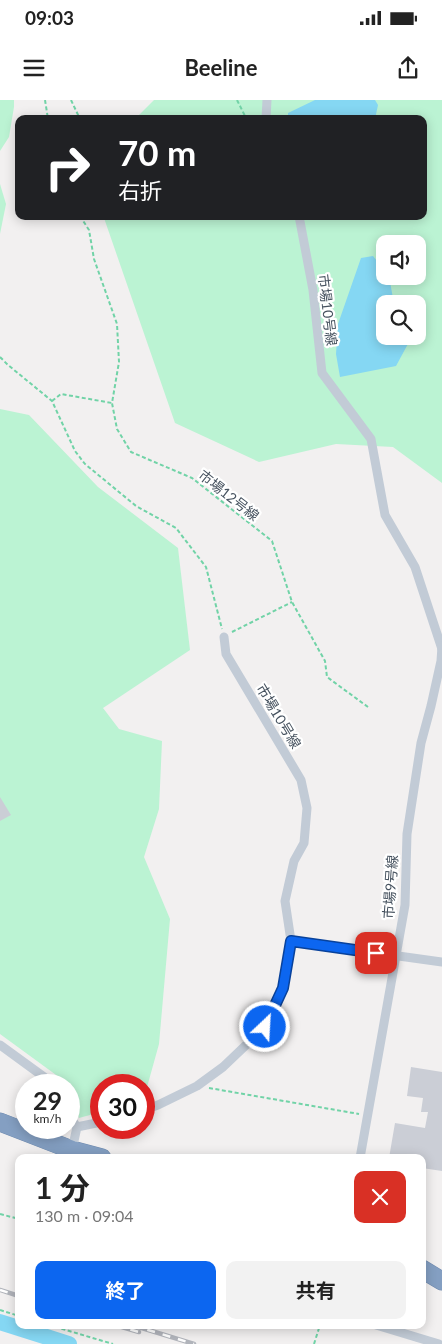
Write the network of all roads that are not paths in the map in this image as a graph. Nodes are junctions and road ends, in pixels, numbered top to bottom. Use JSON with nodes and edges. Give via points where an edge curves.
{"nodes":[{"id":1,"x":267,"y":100,"type":"edge"},
{"id":2,"x":266,"y":115,"type":"edge"},
{"id":3,"x":299,"y":220,"type":"edge"},
{"id":4,"x":224,"y":637,"type":"road end"},
{"id":5,"x":442,"y":647,"type":"edge"},
{"id":6,"x":291,"y":941,"type":"junction"},
{"id":7,"x":395,"y":956,"type":"junction"},
{"id":8,"x":442,"y":962,"type":"edge"},
{"id":9,"x":0,"y":1045,"type":"edge"},
{"id":10,"x":40,"y":1074,"type":"edge"},
{"id":11,"x":155,"y":1106,"type":"edge"},
{"id":12,"x":0,"y":1122,"type":"edge"},
{"id":13,"x":0,"y":1134,"type":"edge"},
{"id":14,"x":75,"y":1139,"type":"edge"},
{"id":15,"x":72,"y":1154,"type":"edge"},
{"id":16,"x":361,"y":1154,"type":"edge"},
{"id":17,"x":426,"y":1259,"type":"edge"},
{"id":18,"x":442,"y":1269,"type":"edge"},
{"id":19,"x":426,"y":1271,"type":"edge"},
{"id":20,"x":442,"y":1281,"type":"edge"},
{"id":21,"x":389,"y":1329,"type":"edge"},
{"id":22,"x":439,"y":1344,"type":"edge"}],
"edges":[{"from":1,"to":2,"type":"street"},
{"from":3,"to":5,"type":"street","name":"市場10号線","via":[[313,290],[322,373],[371,439],[385,515],[414,567]]},
{"from":4,"to":6,"type":"street","name":"市場10号線","via":[[226,654],[301,780],[307,808],[304,843],[294,861],[285,901]]},
{"from":5,"to":7,"type":"street","name":"市場9号線","via":[[409,825],[405,906]]},
{"from":6,"to":7,"type":"street"},
{"from":6,"to":11,"type":"street","name":"市場10号線","via":[[283,988],[265,1027],[223,1067],[197,1086]]},
{"from":7,"to":8,"type":"street"},
{"from":7,"to":16,"type":"street","name":"市場9号線"},
{"from":9,"to":10,"type":"street"},
{"from":12,"to":15,"type":"highway"},
{"from":13,"to":15,"type":"highway"},
{"from":14,"to":15,"type":"street"},
{"from":17,"to":18,"type":"highway"},
{"from":19,"to":20,"type":"highway"},
{"from":21,"to":22,"type":"street"}]}
